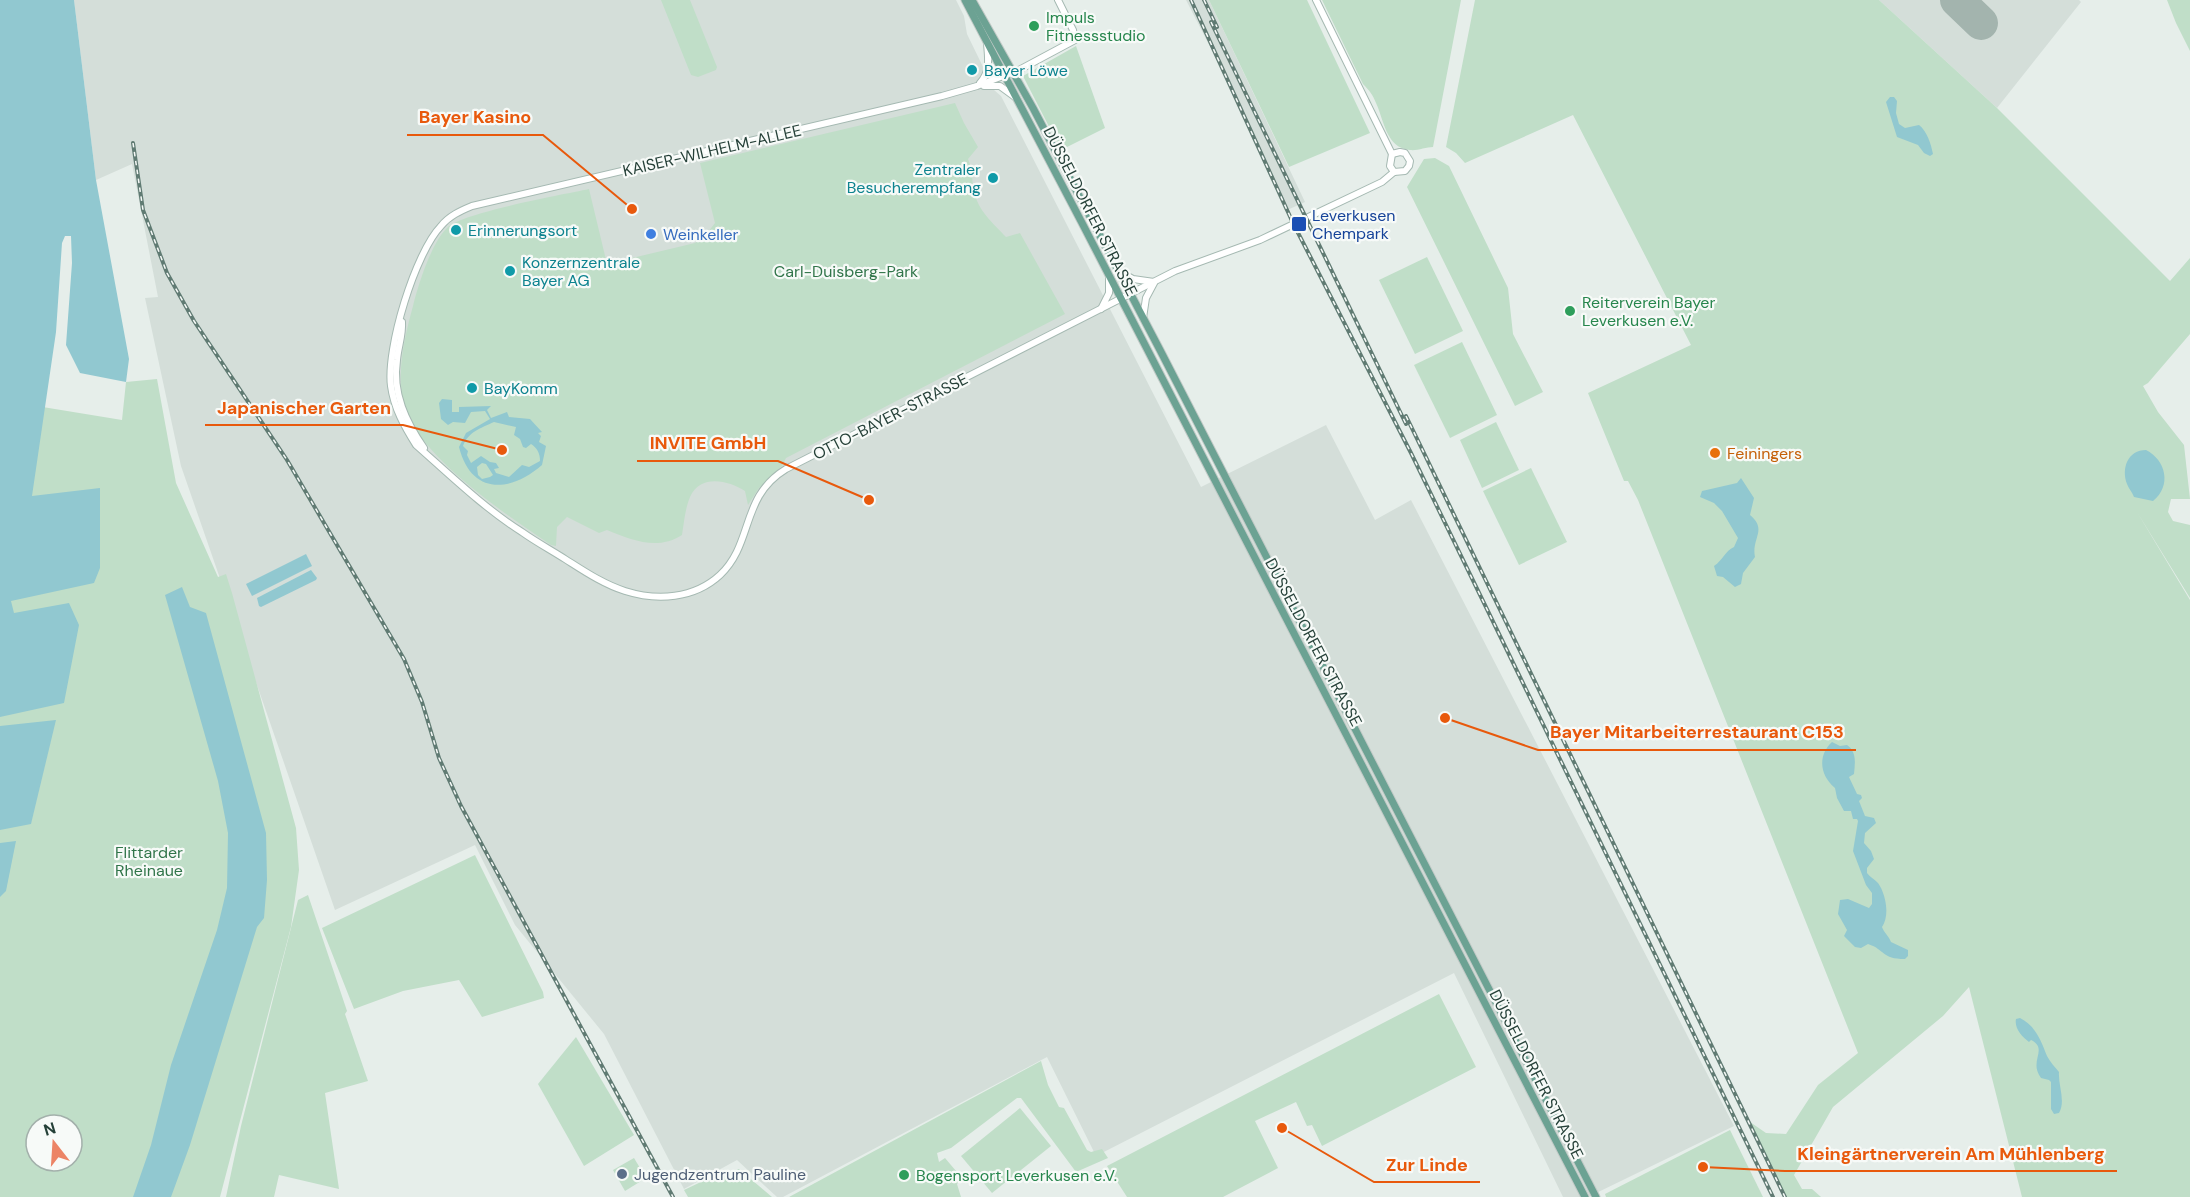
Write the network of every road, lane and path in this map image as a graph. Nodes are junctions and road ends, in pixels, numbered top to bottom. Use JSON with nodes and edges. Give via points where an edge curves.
{"nodes":[{"id":1,"x":965,"y":0,"type":"edge"},
{"id":2,"x":972,"y":0,"type":"edge"},
{"id":3,"x":1058,"y":0,"type":"edge"},
{"id":4,"x":1316,"y":0,"type":"edge"},
{"id":5,"x":987,"y":42,"type":"junction"},
{"id":6,"x":1013,"y":72,"type":"junction"},
{"id":7,"x":1005,"y":75,"type":"junction"},
{"id":8,"x":977,"y":86,"type":"junction"},
{"id":9,"x":1019,"y":101,"type":"junction"},
{"id":10,"x":1392,"y":154,"type":"junction"},
{"id":11,"x":1395,"y":172,"type":"junction"},
{"id":12,"x":1118,"y":270,"type":"junction"},
{"id":13,"x":1109,"y":274,"type":"junction"},
{"id":14,"x":1155,"y":282,"type":"junction"},
{"id":15,"x":1131,"y":294,"type":"junction"},
{"id":16,"x":1122,"y":299,"type":"junction"},
{"id":17,"x":1101,"y":310,"type":"junction"},
{"id":18,"x":402,"y":315,"type":"junction"},
{"id":19,"x":1143,"y":318,"type":"junction"},
{"id":20,"x":400,"y":417,"type":"joint"},
{"id":21,"x":429,"y":456,"type":"junction"},
{"id":22,"x":1273,"y":570,"type":"junction"},
{"id":23,"x":1264,"y":575,"type":"junction"},
{"id":24,"x":1399,"y":813,"type":"junction"},
{"id":25,"x":1390,"y":818,"type":"junction"},
{"id":26,"x":1585,"y":1197,"type":"edge"},
{"id":27,"x":1596,"y":1197,"type":"edge"}],
"edges":[{"from":1,"to":5,"type":"main road"},
{"from":2,"to":6,"type":"main road","name":"DÜSSELDORFER STRASSE"},
{"from":3,"to":6,"type":"street","name":"KAISER-WILHELM-ALLEE","via":[[1075,40]]},
{"from":4,"to":10,"type":"street"},
{"from":5,"to":7,"type":"main road"},
{"from":5,"to":8,"type":"street","via":[[988,71]]},
{"from":6,"to":7,"type":"street","name":"KAISER-WILHELM-ALLEE"},
{"from":6,"to":12,"type":"main road","name":"DÜSSELDORFER STRASSE"},
{"from":7,"to":8,"type":"street","name":"KAISER-WILHELM-ALLEE"},
{"from":7,"to":9,"type":"main road","name":"DÜSSELDORFER STRASSE"},
{"from":8,"to":9,"type":"street","via":[[1006,88]]},
{"from":8,"to":18,"type":"street","name":"KAISER-WILHELM-ALLEE","via":[[471,206],[453,215],[430,240]]},
{"from":9,"to":13,"type":"main road","name":"DÜSSELDORFER STRASSE"},
{"from":10,"to":11,"type":"street","via":[[1390,166]]},
{"from":10,"to":11,"type":"street","via":[[1405,153],[1410,161],[1405,171]]},
{"from":11,"to":14,"type":"street","name":"OTTO-BAYER-STRASSE","via":[[1382,182],[1260,240],[1193,263]]},
{"from":12,"to":14,"type":"street","via":[[1133,279]]},
{"from":12,"to":15,"type":"main road","name":"DÜSSELDORFER STRASSE"},
{"from":13,"to":16,"type":"main road","name":"DÜSSELDORFER STRASSE"},
{"from":13,"to":17,"type":"street","via":[[1109,293]]},
{"from":14,"to":15,"type":"street","name":"OTTO-BAYER-STRASSE"},
{"from":14,"to":19,"type":"street","via":[[1146,298]]},
{"from":15,"to":16,"type":"street","name":"OTTO-BAYER-STRASSE"},
{"from":15,"to":19,"type":"main road","name":"DÜSSELDORFER STRASSE"},
{"from":16,"to":17,"type":"street","name":"OTTO-BAYER-STRASSE"},
{"from":16,"to":23,"type":"main road","name":"DÜSSELDORFER STRASSE"},
{"from":17,"to":21,"type":"street","name":"OTTO-BAYER-STRASSE","via":[[780,473],[756,500],[728,566],[707,585],[681,595],[640,595],[598,579],[520,531]]},
{"from":18,"to":20,"type":"street","name":"KAISER-WILHELM-ALLEE","via":[[391,363],[391,384]]},
{"from":18,"to":21,"type":"street","name":"KAISER-WILHELM-ALLEE","via":[[397,387],[405,417]]},
{"from":19,"to":22,"type":"main road","name":"DÜSSELDORFER STRASSE"},
{"from":20,"to":21,"type":"street","name":"OTTO-BAYER-STRASSE","via":[[416,445]]},
{"from":22,"to":23,"type":"main road"},
{"from":22,"to":24,"type":"main road","name":"DÜSSELDORFER STRASSE"},
{"from":23,"to":25,"type":"main road","name":"DÜSSELDORFER STRASSE"},
{"from":24,"to":25,"type":"main road"},
{"from":24,"to":27,"type":"main road","name":"DÜSSELDORFER STRASSE"},
{"from":25,"to":26,"type":"main road","name":"DÜSSELDORFER STRASSE"}]}
